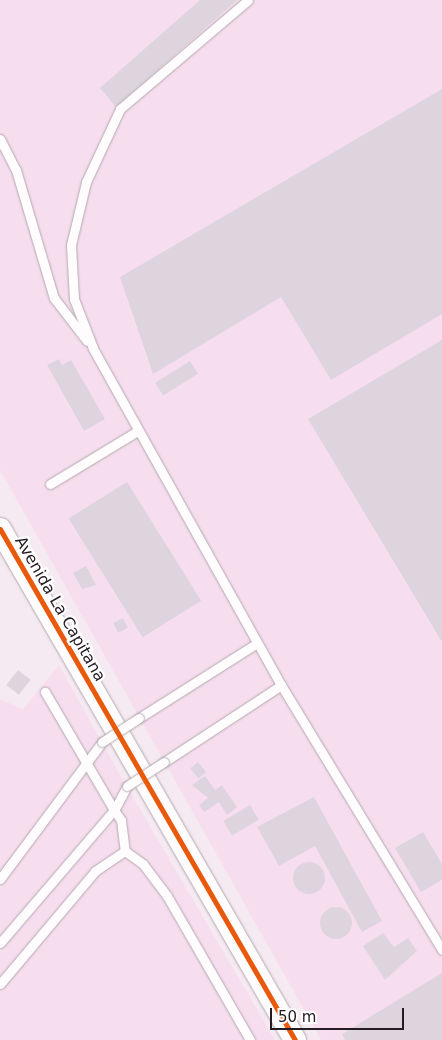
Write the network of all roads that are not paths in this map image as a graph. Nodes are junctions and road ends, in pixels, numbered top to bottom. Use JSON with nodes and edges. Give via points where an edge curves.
{"nodes":[{"id":1,"x":248,"y":0,"type":"edge"},
{"id":2,"x":0,"y":139,"type":"edge"},
{"id":3,"x":93,"y":348,"type":"junction"},
{"id":4,"x":136,"y":432,"type":"junction"},
{"id":5,"x":50,"y":484,"type":"dead end"},
{"id":6,"x":0,"y":528,"type":"edge"},
{"id":7,"x":257,"y":643,"type":"junction"},
{"id":8,"x":281,"y":685,"type":"junction"},
{"id":9,"x":45,"y":692,"type":"dead end"},
{"id":10,"x":86,"y":762,"type":"junction"},
{"id":11,"x":114,"y":810,"type":"junction"},
{"id":12,"x":125,"y":851,"type":"junction"},
{"id":13,"x":0,"y":879,"type":"edge"},
{"id":14,"x":0,"y":943,"type":"edge"},
{"id":15,"x":442,"y":950,"type":"edge"},
{"id":16,"x":0,"y":984,"type":"edge"},
{"id":17,"x":250,"y":1040,"type":"edge"},
{"id":18,"x":294,"y":1040,"type":"edge"}],
"edges":[{"from":1,"to":3,"type":"lane","via":[[120,109],[86,182],[72,254],[74,299]]},
{"from":2,"to":3,"type":"lane","via":[[16,170],[54,298]]},
{"from":3,"to":4,"type":"lane"},
{"from":4,"to":5,"type":"lane"},
{"from":4,"to":7,"type":"lane"},
{"from":6,"to":18,"type":"street","name":"Avenida La Capitana"},
{"from":7,"to":8,"type":"lane"},
{"from":7,"to":10,"type":"lane","bridge":true,"via":[[102,742]]},
{"from":8,"to":11,"type":"lane","bridge":true,"via":[[127,786]]},
{"from":8,"to":15,"type":"lane"},
{"from":9,"to":10,"type":"lane"},
{"from":10,"to":11,"type":"lane"},
{"from":10,"to":13,"type":"lane"},
{"from":11,"to":12,"type":"lane","via":[[121,820]]},
{"from":11,"to":14,"type":"lane"},
{"from":12,"to":16,"type":"lane","via":[[96,871]]},
{"from":12,"to":17,"type":"lane","via":[[143,864],[167,896]]}]}
